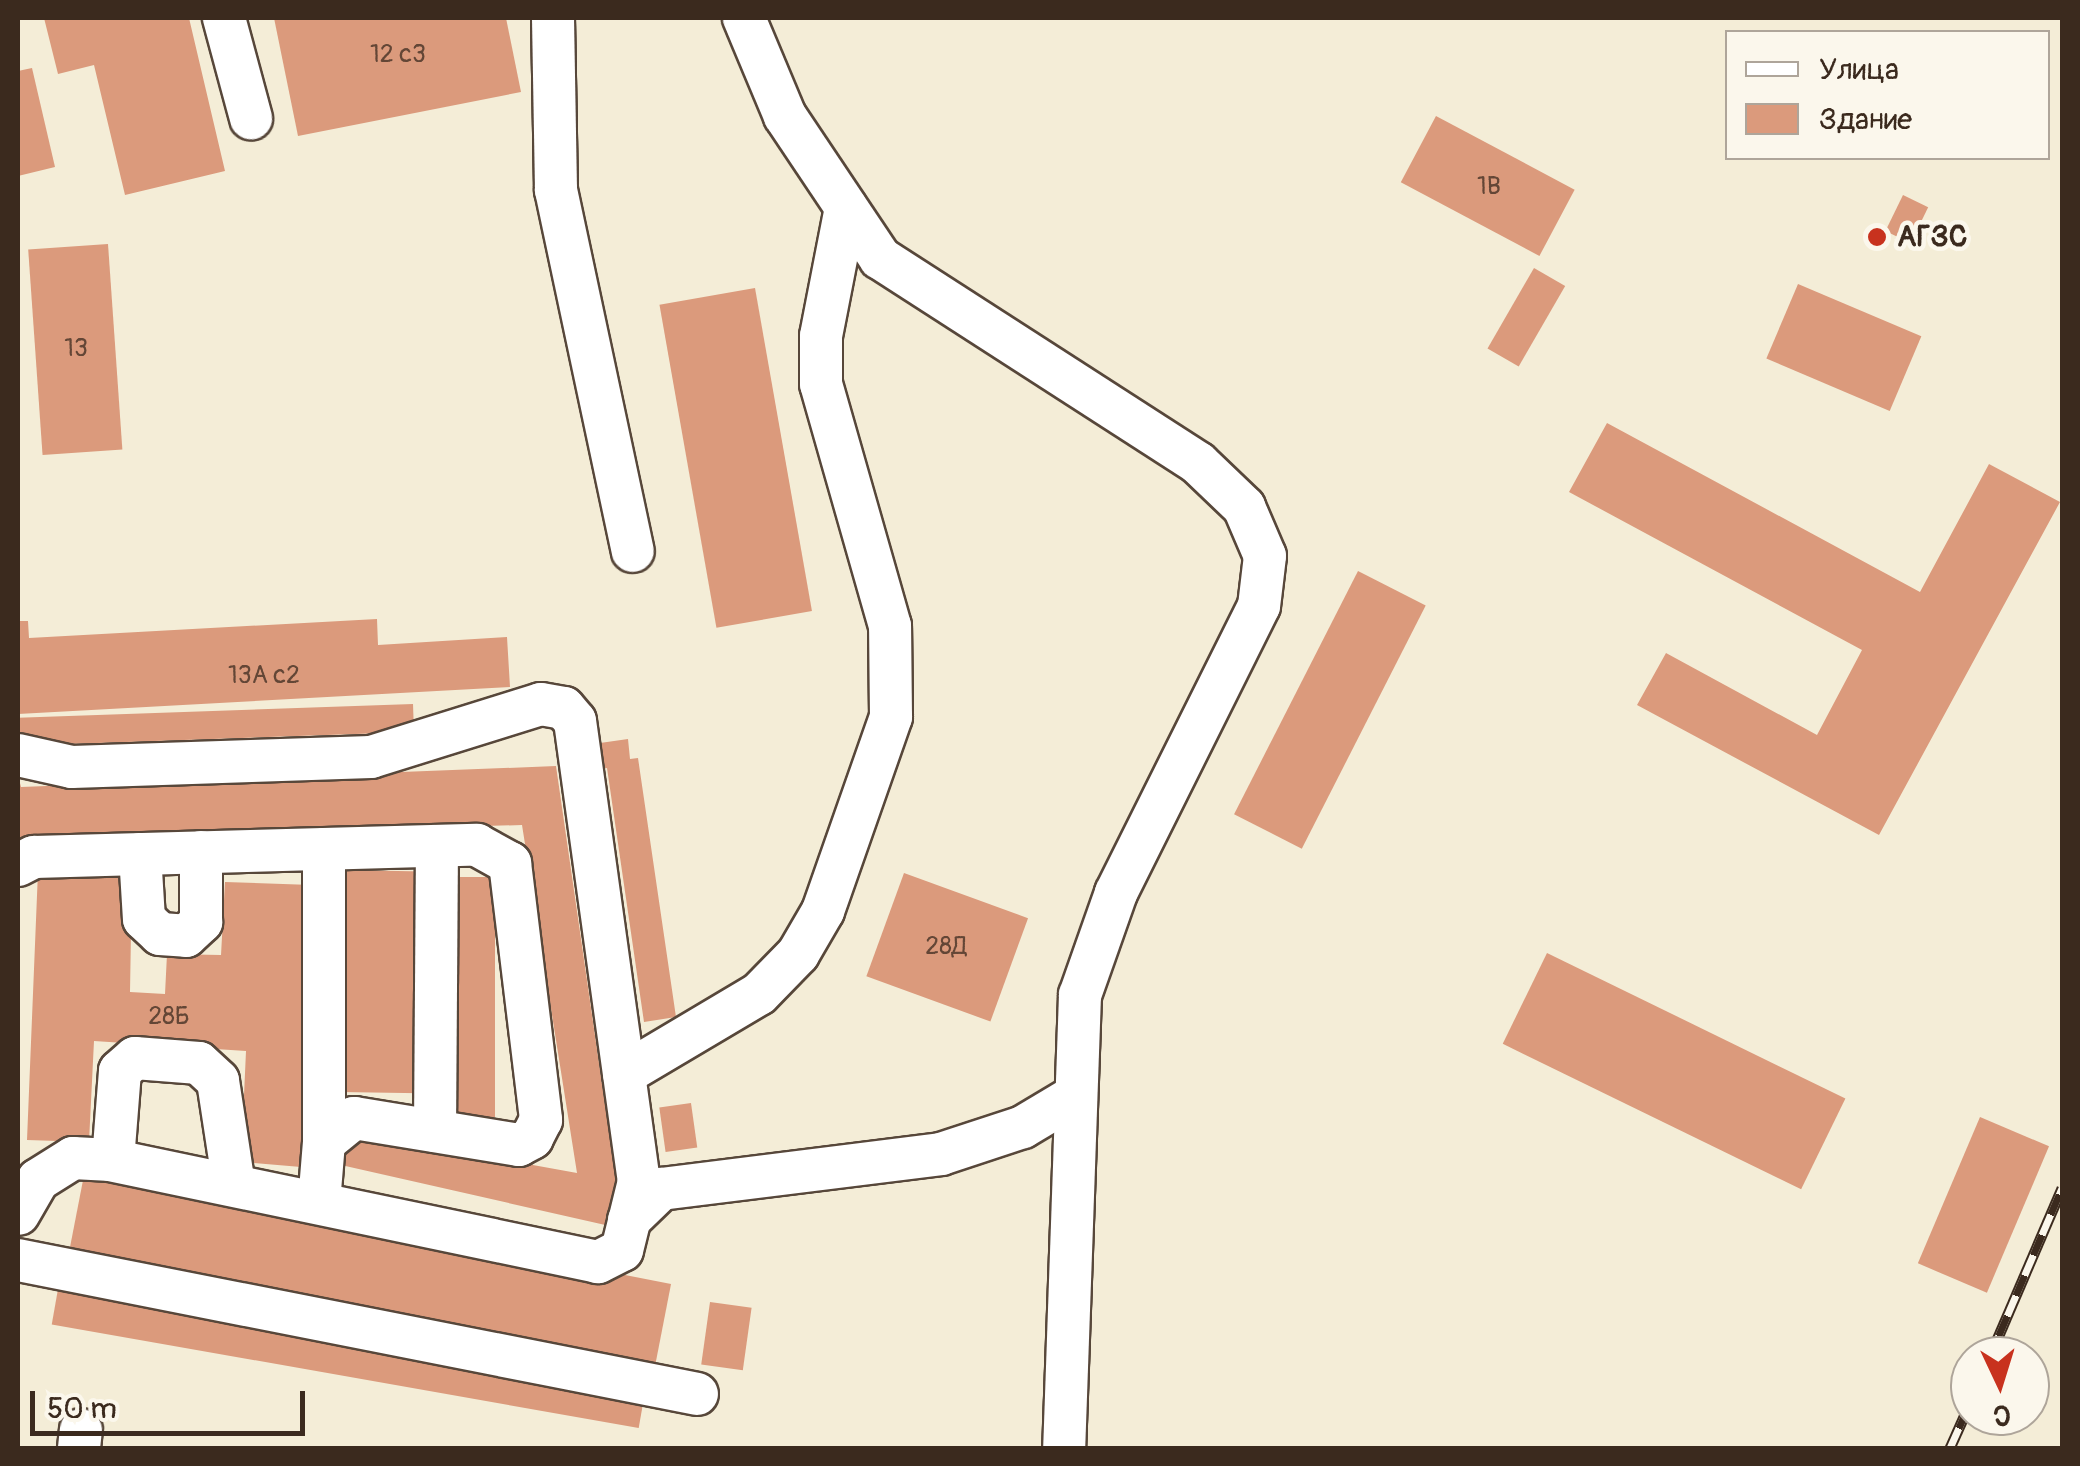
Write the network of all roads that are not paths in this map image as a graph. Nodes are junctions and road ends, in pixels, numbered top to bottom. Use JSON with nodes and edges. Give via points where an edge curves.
{"nodes":[{"id":1,"x":224,"y":18,"type":"edge"},
{"id":2,"x":553,"y":18,"type":"edge"},
{"id":3,"x":744,"y":18,"type":"edge"},
{"id":4,"x":251,"y":118,"type":"dead end"},
{"id":5,"x":846,"y":208,"type":"junction"},
{"id":6,"x":633,"y":551,"type":"dead end"},
{"id":7,"x":18,"y":756,"type":"edge"},
{"id":8,"x":438,"y":846,"type":"junction"},
{"id":9,"x":324,"y":850,"type":"junction"},
{"id":10,"x":202,"y":852,"type":"junction"},
{"id":11,"x":140,"y":854,"type":"junction"},
{"id":12,"x":18,"y":865,"type":"edge"},
{"id":13,"x":624,"y":1074,"type":"junction"},
{"id":14,"x":1070,"y":1100,"type":"junction"},
{"id":15,"x":435,"y":1131,"type":"junction"},
{"id":16,"x":324,"y":1142,"type":"junction"},
{"id":17,"x":113,"y":1160,"type":"junction"},
{"id":18,"x":234,"y":1186,"type":"junction"},
{"id":19,"x":319,"y":1204,"type":"junction"},
{"id":20,"x":18,"y":1214,"type":"edge"},
{"id":21,"x":630,"y":1220,"type":"junction"},
{"id":22,"x":18,"y":1260,"type":"edge"},
{"id":23,"x":697,"y":1394,"type":"dead end"},
{"id":24,"x":1064,"y":1448,"type":"edge"}],
"edges":[{"from":1,"to":4,"type":"street"},
{"from":2,"to":6,"type":"street","via":[[556,190]]},
{"from":3,"to":5,"type":"street","via":[[785,116]]},
{"from":5,"to":13,"type":"street","via":[[820,336],[821,384],[890,626],[892,716],[824,911],[798,954],[759,994]]},
{"from":5,"to":14,"type":"street","via":[[880,258],[1198,463],[1244,508],[1265,556],[1260,606],[1116,893],[1080,995]]},
{"from":7,"to":13,"type":"street","via":[[72,766],[371,757],[540,704],[564,708],[574,721]]},
{"from":8,"to":9,"type":"street"},
{"from":8,"to":15,"type":"street"},
{"from":8,"to":15,"type":"street","via":[[494,848],[510,863],[541,1120],[519,1145]]},
{"from":9,"to":10,"type":"street"},
{"from":9,"to":16,"type":"street"},
{"from":10,"to":11,"type":"street"},
{"from":10,"to":11,"type":"street","via":[[201,922],[186,936],[160,934],[144,919]]},
{"from":11,"to":12,"type":"street"},
{"from":13,"to":21,"type":"street","via":[[639,1181]]},
{"from":14,"to":21,"type":"street","via":[[1023,1127],[941,1154],[662,1189]]},
{"from":14,"to":24,"type":"street"},
{"from":15,"to":16,"type":"street","via":[[354,1118]]},
{"from":16,"to":19,"type":"street"},
{"from":17,"to":18,"type":"street"},
{"from":17,"to":18,"type":"street","via":[[120,1072],[135,1058],[199,1063],[218,1080]]},
{"from":17,"to":20,"type":"street","via":[[73,1158],[38,1180]]},
{"from":18,"to":19,"type":"street"},
{"from":19,"to":21,"type":"street","via":[[598,1262],[622,1250]]},
{"from":22,"to":23,"type":"street"}]}
